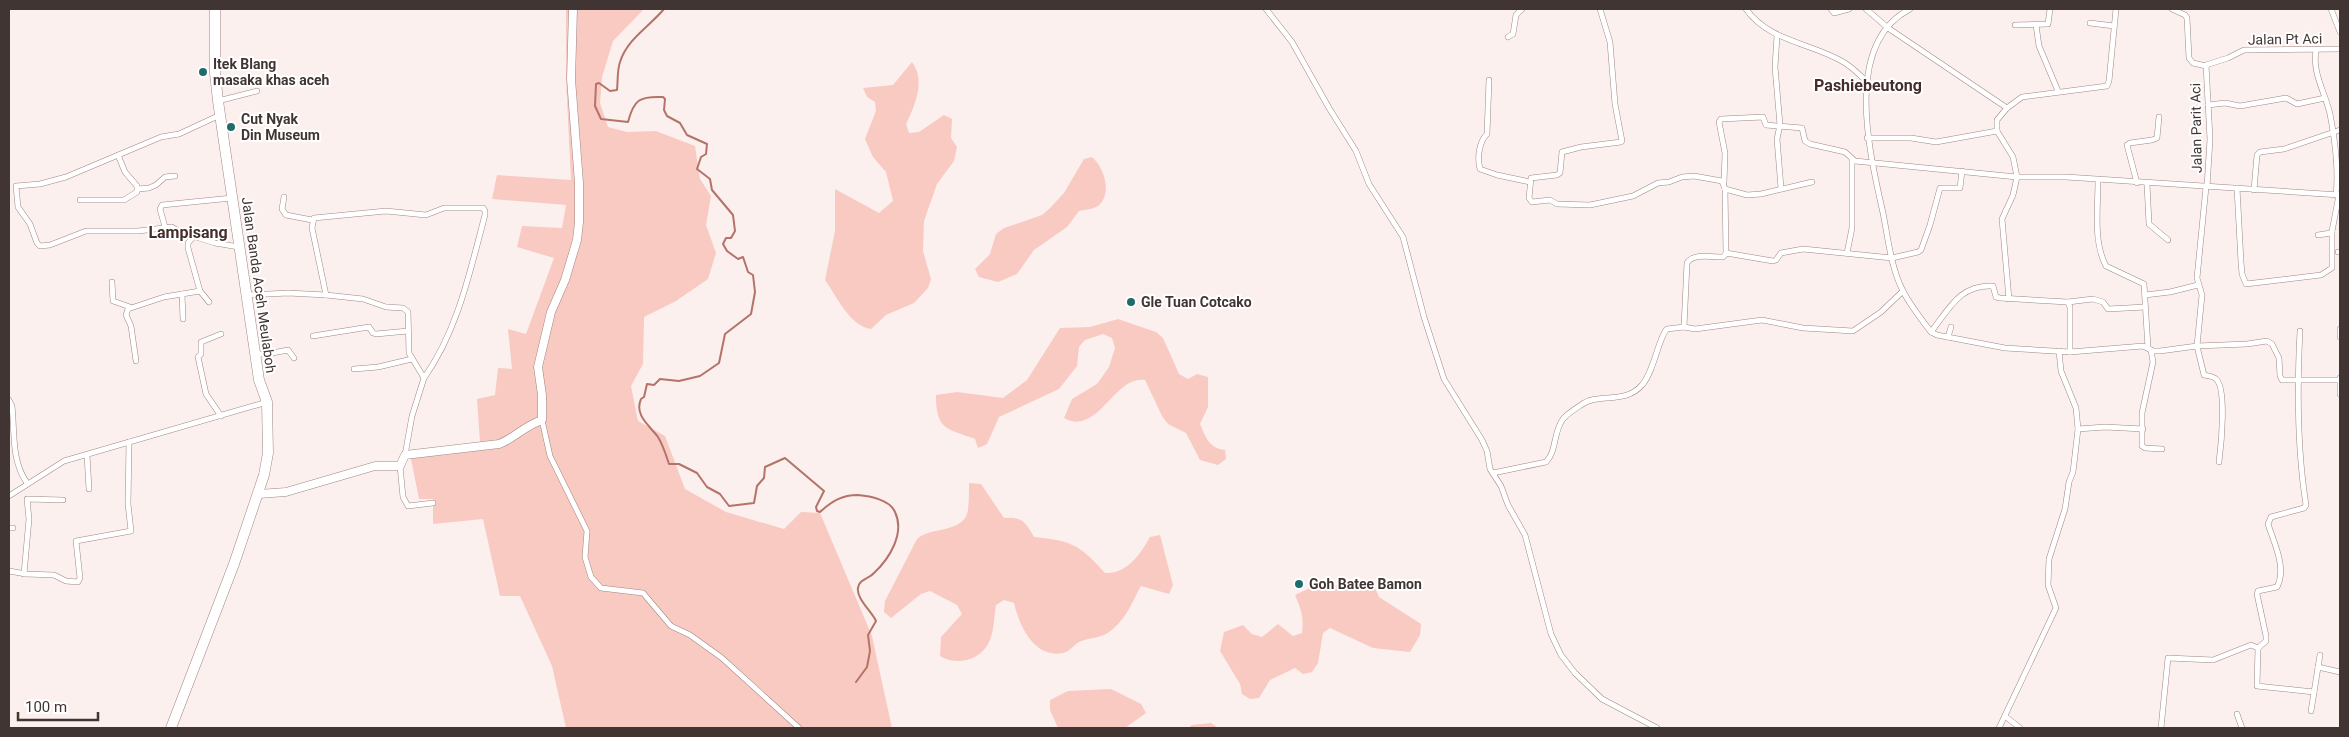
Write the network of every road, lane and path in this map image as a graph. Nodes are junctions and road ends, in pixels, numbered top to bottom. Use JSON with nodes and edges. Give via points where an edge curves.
{"nodes":[{"id":1,"x":214,"y":9,"type":"edge"},
{"id":2,"x":573,"y":9,"type":"edge"},
{"id":3,"x":1266,"y":9,"type":"edge"},
{"id":4,"x":1522,"y":9,"type":"edge"},
{"id":5,"x":1600,"y":9,"type":"edge"},
{"id":6,"x":1746,"y":9,"type":"edge"},
{"id":7,"x":1831,"y":9,"type":"edge"},
{"id":8,"x":1849,"y":9,"type":"edge"},
{"id":9,"x":1866,"y":9,"type":"edge"},
{"id":10,"x":1910,"y":9,"type":"edge"},
{"id":11,"x":2050,"y":9,"type":"edge"},
{"id":12,"x":2116,"y":9,"type":"edge"},
{"id":13,"x":2172,"y":9,"type":"edge"},
{"id":14,"x":2331,"y":9,"type":"edge"},
{"id":15,"x":2090,"y":22,"type":"dead end"},
{"id":16,"x":2036,"y":24,"type":"junction"},
{"id":17,"x":2015,"y":25,"type":"dead end"},
{"id":18,"x":2114,"y":26,"type":"junction"},
{"id":19,"x":1887,"y":29,"type":"junction"},
{"id":20,"x":2340,"y":32,"type":"edge"},
{"id":21,"x":1777,"y":36,"type":"junction"},
{"id":22,"x":1508,"y":37,"type":"dead end"},
{"id":23,"x":2340,"y":49,"type":"edge"},
{"id":24,"x":2316,"y":50,"type":"junction"},
{"id":25,"x":2206,"y":67,"type":"junction"},
{"id":26,"x":1489,"y":80,"type":"dead end"},
{"id":27,"x":1866,"y":81,"type":"junction"},
{"id":28,"x":257,"y":91,"type":"dead end"},
{"id":29,"x":2058,"y":91,"type":"junction"},
{"id":30,"x":2325,"y":98,"type":"junction"},
{"id":31,"x":218,"y":101,"type":"junction"},
{"id":32,"x":2208,"y":105,"type":"junction"},
{"id":33,"x":2007,"y":108,"type":"junction"},
{"id":34,"x":220,"y":114,"type":"junction"},
{"id":35,"x":2159,"y":117,"type":"dead end"},
{"id":36,"x":1780,"y":125,"type":"junction"},
{"id":37,"x":2340,"y":130,"type":"edge"},
{"id":38,"x":1997,"y":131,"type":"junction"},
{"id":39,"x":2332,"y":132,"type":"junction"},
{"id":40,"x":1867,"y":138,"type":"junction"},
{"id":41,"x":118,"y":155,"type":"junction"},
{"id":42,"x":1852,"y":160,"type":"junction"},
{"id":43,"x":1871,"y":161,"type":"junction"},
{"id":44,"x":1962,"y":171,"type":"junction"},
{"id":45,"x":175,"y":176,"type":"dead end"},
{"id":46,"x":2016,"y":177,"type":"junction"},
{"id":47,"x":2098,"y":181,"type":"junction"},
{"id":48,"x":1530,"y":182,"type":"junction"},
{"id":49,"x":1812,"y":182,"type":"dead end"},
{"id":50,"x":2136,"y":183,"type":"junction"},
{"id":51,"x":2147,"y":184,"type":"junction"},
{"id":52,"x":1724,"y":186,"type":"junction"},
{"id":53,"x":2207,"y":187,"type":"junction"},
{"id":54,"x":138,"y":188,"type":"junction"},
{"id":55,"x":1781,"y":188,"type":"junction"},
{"id":56,"x":2237,"y":188,"type":"junction"},
{"id":57,"x":2254,"y":190,"type":"junction"},
{"id":58,"x":2338,"y":195,"type":"edge"},
{"id":59,"x":284,"y":197,"type":"dead end"},
{"id":60,"x":232,"y":198,"type":"junction"},
{"id":61,"x":80,"y":200,"type":"dead end"},
{"id":62,"x":312,"y":220,"type":"junction"},
{"id":63,"x":165,"y":227,"type":"junction"},
{"id":64,"x":2332,"y":231,"type":"junction"},
{"id":65,"x":2318,"y":235,"type":"dead end"},
{"id":66,"x":194,"y":236,"type":"junction"},
{"id":67,"x":2168,"y":240,"type":"dead end"},
{"id":68,"x":240,"y":247,"type":"junction"},
{"id":69,"x":1726,"y":253,"type":"junction"},
{"id":70,"x":1847,"y":253,"type":"junction"},
{"id":71,"x":1892,"y":258,"type":"junction"},
{"id":72,"x":112,"y":282,"type":"dead end"},
{"id":73,"x":2198,"y":285,"type":"junction"},
{"id":74,"x":1902,"y":290,"type":"junction"},
{"id":75,"x":200,"y":291,"type":"junction"},
{"id":76,"x":182,"y":294,"type":"junction"},
{"id":77,"x":247,"y":295,"type":"junction"},
{"id":78,"x":326,"y":295,"type":"junction"},
{"id":79,"x":2145,"y":295,"type":"junction"},
{"id":80,"x":2009,"y":299,"type":"junction"},
{"id":81,"x":209,"y":302,"type":"dead end"},
{"id":82,"x":2068,"y":302,"type":"junction"},
{"id":83,"x":130,"y":307,"type":"junction"},
{"id":84,"x":2145,"y":307,"type":"junction"},
{"id":85,"x":183,"y":319,"type":"dead end"},
{"id":86,"x":1684,"y":327,"type":"junction"},
{"id":87,"x":1951,"y":328,"type":"dead end"},
{"id":88,"x":2340,"y":329,"type":"edge"},
{"id":89,"x":408,"y":331,"type":"junction"},
{"id":90,"x":2300,"y":331,"type":"dead end"},
{"id":91,"x":1931,"y":332,"type":"junction"},
{"id":92,"x":221,"y":334,"type":"dead end"},
{"id":93,"x":312,"y":336,"type":"dead end"},
{"id":94,"x":1948,"y":337,"type":"junction"},
{"id":95,"x":2340,"y":337,"type":"edge"},
{"id":96,"x":2197,"y":346,"type":"junction"},
{"id":97,"x":2150,"y":349,"type":"junction"},
{"id":98,"x":2059,"y":351,"type":"junction"},
{"id":99,"x":2070,"y":352,"type":"junction"},
{"id":100,"x":255,"y":354,"type":"junction"},
{"id":101,"x":294,"y":358,"type":"dead end"},
{"id":102,"x":412,"y":359,"type":"junction"},
{"id":103,"x":136,"y":361,"type":"dead end"},
{"id":104,"x":354,"y":369,"type":"dead end"},
{"id":105,"x":424,"y":378,"type":"junction"},
{"id":106,"x":2340,"y":379,"type":"edge"},
{"id":107,"x":2299,"y":380,"type":"junction"},
{"id":108,"x":2340,"y":394,"type":"edge"},
{"id":109,"x":9,"y":400,"type":"edge"},
{"id":110,"x":267,"y":402,"type":"junction"},
{"id":111,"x":221,"y":416,"type":"junction"},
{"id":112,"x":542,"y":420,"type":"junction"},
{"id":113,"x":2078,"y":429,"type":"junction"},
{"id":114,"x":2143,"y":429,"type":"junction"},
{"id":115,"x":129,"y":442,"type":"junction"},
{"id":116,"x":2162,"y":449,"type":"dead end"},
{"id":117,"x":87,"y":455,"type":"junction"},
{"id":118,"x":405,"y":455,"type":"junction"},
{"id":119,"x":2220,"y":462,"type":"dead end"},
{"id":120,"x":400,"y":466,"type":"junction"},
{"id":121,"x":1493,"y":473,"type":"junction"},
{"id":122,"x":27,"y":483,"type":"junction"},
{"id":123,"x":89,"y":489,"type":"dead end"},
{"id":124,"x":259,"y":494,"type":"junction"},
{"id":125,"x":9,"y":496,"type":"edge"},
{"id":126,"x":63,"y":500,"type":"dead end"},
{"id":127,"x":433,"y":503,"type":"dead end"},
{"id":128,"x":9,"y":571,"type":"edge"},
{"id":129,"x":24,"y":574,"type":"junction"},
{"id":130,"x":2258,"y":648,"type":"junction"},
{"id":131,"x":2320,"y":655,"type":"dead end"},
{"id":132,"x":2318,"y":666,"type":"junction"},
{"id":133,"x":2340,"y":672,"type":"edge"},
{"id":134,"x":2314,"y":692,"type":"junction"},
{"id":135,"x":2312,"y":711,"type":"dead end"},
{"id":136,"x":2237,"y":714,"type":"dead end"},
{"id":137,"x":2004,"y":716,"type":"junction"},
{"id":138,"x":171,"y":728,"type":"edge"},
{"id":139,"x":799,"y":728,"type":"edge"},
{"id":140,"x":1657,"y":728,"type":"edge"},
{"id":141,"x":1999,"y":728,"type":"edge"},
{"id":142,"x":2020,"y":728,"type":"edge"},
{"id":143,"x":2161,"y":728,"type":"edge"},
{"id":144,"x":2242,"y":728,"type":"edge"}],
"edges":[{"from":1,"to":31,"type":"highway","name":"Jalan Banda Aceh Meulaboh"},
{"from":2,"to":112,"type":"street","via":[[571,79],[579,222],[577,240],[551,312],[538,367]]},
{"from":3,"to":121,"type":"street","via":[[1292,42],[1356,151],[1369,184],[1403,238],[1444,379],[1482,440]]},
{"from":4,"to":22,"type":"street","via":[[1516,15],[1513,34]]},
{"from":5,"to":48,"type":"street","via":[[1610,42],[1615,104],[1622,140],[1562,152],[1560,173],[1535,176]]},
{"from":6,"to":21,"type":"street"},
{"from":7,"to":8,"type":"street","via":[[1834,13]]},
{"from":9,"to":19,"type":"street"},
{"from":10,"to":19,"type":"street","via":[[1893,20]]},
{"from":11,"to":16,"type":"street","via":[[2049,24]]},
{"from":12,"to":18,"type":"street"},
{"from":13,"to":25,"type":"street","via":[[2187,18],[2190,58],[2193,63]]},
{"from":14,"to":20,"type":"street"},
{"from":15,"to":18,"type":"street"},
{"from":16,"to":17,"type":"street"},
{"from":16,"to":29,"type":"street","via":[[2038,46]]},
{"from":18,"to":29,"type":"street","via":[[2108,84],[2100,88]]},
{"from":19,"to":27,"type":"street"},
{"from":19,"to":33,"type":"street"},
{"from":21,"to":27,"type":"street","via":[[1845,64]]},
{"from":21,"to":36,"type":"street","via":[[1775,67]]},
{"from":23,"to":24,"type":"street","name":"Jalan Pt Aci"},
{"from":24,"to":25,"type":"street","name":"Jalan Pt Aci","via":[[2244,50]]},
{"from":24,"to":30,"type":"street","via":[[2314,64]]},
{"from":25,"to":32,"type":"street","name":"Jalan Parit Aci"},
{"from":26,"to":48,"type":"street","via":[[1486,134],[1481,140],[1478,161],[1480,169]]},
{"from":27,"to":40,"type":"street"},
{"from":28,"to":31,"type":"street"},
{"from":29,"to":33,"type":"street","via":[[2022,97]]},
{"from":30,"to":32,"type":"street","via":[[2297,104],[2286,98],[2240,106],[2225,103]]},
{"from":30,"to":39,"type":"street"},
{"from":31,"to":34,"type":"highway","name":"Jalan Banda Aceh Meulaboh"},
{"from":32,"to":53,"type":"street","name":"Jalan Parit Aci"},
{"from":33,"to":38,"type":"street","via":[[1997,120]]},
{"from":34,"to":41,"type":"street","via":[[179,134],[161,137]]},
{"from":34,"to":60,"type":"highway","name":"Jalan Banda Aceh Meulaboh"},
{"from":35,"to":50,"type":"street","via":[[2156,138],[2127,145]]},
{"from":36,"to":42,"type":"street","via":[[1798,126],[1802,128],[1805,141],[1845,152]]},
{"from":36,"to":52,"type":"street","via":[[1766,125],[1763,117],[1721,119]]},
{"from":36,"to":55,"type":"street","via":[[1777,139]]},
{"from":37,"to":39,"type":"street"},
{"from":38,"to":40,"type":"street","via":[[1936,142],[1911,138]]},
{"from":38,"to":46,"type":"street","via":[[2013,157]]},
{"from":39,"to":57,"type":"street","via":[[2284,149],[2260,152]]},
{"from":39,"to":58,"type":"street"},
{"from":40,"to":43,"type":"street"},
{"from":41,"to":54,"type":"street","via":[[125,172]]},
{"from":41,"to":63,"type":"street","via":[[54,180],[16,186],[18,207],[30,224],[37,243],[40,246],[50,245],[86,230],[138,231]]},
{"from":42,"to":43,"type":"street"},
{"from":42,"to":70,"type":"street","via":[[1852,228]]},
{"from":43,"to":44,"type":"street"},
{"from":43,"to":71,"type":"street"},
{"from":44,"to":46,"type":"street"},
{"from":44,"to":71,"type":"street","via":[[1960,188],[1940,188],[1921,250]]},
{"from":45,"to":54,"type":"street","via":[[165,177],[149,188]]},
{"from":46,"to":47,"type":"street"},
{"from":46,"to":80,"type":"street","via":[[2013,195],[2002,219]]},
{"from":47,"to":50,"type":"street"},
{"from":47,"to":79,"type":"street","via":[[2098,232],[2102,260],[2106,266],[2142,282]]},
{"from":48,"to":52,"type":"street","via":[[1529,198],[1532,202],[1550,200],[1566,205],[1590,205],[1633,196],[1658,183],[1682,177],[1716,179]]},
{"from":49,"to":55,"type":"street"},
{"from":50,"to":51,"type":"street"},
{"from":51,"to":53,"type":"street"},
{"from":51,"to":67,"type":"street","via":[[2149,224]]},
{"from":52,"to":55,"type":"street","via":[[1747,195]]},
{"from":52,"to":69,"type":"street"},
{"from":53,"to":56,"type":"street"},
{"from":53,"to":73,"type":"street","name":"Jalan Parit Aci"},
{"from":54,"to":61,"type":"street","via":[[124,200]]},
{"from":56,"to":57,"type":"street"},
{"from":56,"to":64,"type":"street","via":[[2242,274],[2246,284],[2325,274],[2332,268]]},
{"from":57,"to":58,"type":"street"},
{"from":58,"to":64,"type":"street"},
{"from":59,"to":62,"type":"street","via":[[282,209],[286,215]]},
{"from":60,"to":63,"type":"street","via":[[162,205],[160,209]]},
{"from":60,"to":68,"type":"highway","name":"Jalan Banda Aceh Meulaboh"},
{"from":62,"to":78,"type":"street"},
{"from":62,"to":105,"type":"street","via":[[386,211],[426,215],[444,208],[484,209],[466,291],[444,347]]},
{"from":63,"to":66,"type":"street","via":[[175,227]]},
{"from":64,"to":65,"type":"street"},
{"from":66,"to":68,"type":"street"},
{"from":66,"to":75,"type":"street","via":[[188,245]]},
{"from":68,"to":77,"type":"highway","name":"Jalan Banda Aceh Meulaboh"},
{"from":69,"to":70,"type":"street","via":[[1773,261],[1790,250]]},
{"from":69,"to":86,"type":"street","via":[[1723,257],[1689,259]]},
{"from":70,"to":71,"type":"street"},
{"from":71,"to":74,"type":"street"},
{"from":72,"to":83,"type":"street","via":[[113,301]]},
{"from":73,"to":79,"type":"street"},
{"from":73,"to":96,"type":"street","name":"Jalan Parit Aci","via":[[2202,295]]},
{"from":74,"to":86,"type":"street","via":[[1882,312],[1853,331],[1803,328],[1762,320],[1694,329]]},
{"from":74,"to":91,"type":"street"},
{"from":75,"to":76,"type":"street"},
{"from":75,"to":81,"type":"street"},
{"from":76,"to":83,"type":"street"},
{"from":76,"to":85,"type":"street"},
{"from":77,"to":78,"type":"street"},
{"from":77,"to":100,"type":"highway","name":"Jalan Banda Aceh Meulaboh"},
{"from":78,"to":89,"type":"street","via":[[404,308],[409,315]]},
{"from":79,"to":84,"type":"street"},
{"from":80,"to":82,"type":"street"},
{"from":80,"to":91,"type":"street","via":[[1996,297],[1993,286],[1969,288]]},
{"from":82,"to":84,"type":"street","via":[[2092,299],[2100,300],[2108,309]]},
{"from":82,"to":99,"type":"street"},
{"from":83,"to":103,"type":"street","via":[[126,315],[132,326]]},
{"from":84,"to":97,"type":"street"},
{"from":86,"to":121,"type":"street","via":[[1665,331],[1656,357],[1639,388],[1620,397],[1585,402],[1563,419],[1547,461]]},
{"from":87,"to":94,"type":"street"},
{"from":88,"to":95,"type":"street"},
{"from":89,"to":93,"type":"street","via":[[376,334],[369,328]]},
{"from":89,"to":102,"type":"street","via":[[408,349]]},
{"from":90,"to":107,"type":"street"},
{"from":91,"to":94,"type":"street"},
{"from":92,"to":111,"type":"street","via":[[201,342],[198,357],[206,394]]},
{"from":94,"to":98,"type":"street","via":[[2005,348]]},
{"from":96,"to":97,"type":"street","via":[[2160,351]]},
{"from":96,"to":107,"type":"street","via":[[2270,342],[2279,358],[2281,379]]},
{"from":96,"to":119,"type":"street","name":"Jalan Parit Aci","via":[[2204,375],[2215,378],[2219,384],[2223,420]]},
{"from":97,"to":99,"type":"street","via":[[2143,346]]},
{"from":97,"to":114,"type":"street","via":[[2153,362],[2142,413]]},
{"from":98,"to":99,"type":"street"},
{"from":98,"to":113,"type":"street","via":[[2061,371],[2076,408]]},
{"from":100,"to":101,"type":"street","via":[[288,350]]},
{"from":100,"to":110,"type":"highway","name":"Jalan Banda Aceh Meulaboh"},
{"from":102,"to":104,"type":"street"},
{"from":102,"to":105,"type":"street"},
{"from":105,"to":118,"type":"street","via":[[412,416]]},
{"from":106,"to":107,"type":"street"},
{"from":106,"to":108,"type":"street"},
{"from":107,"to":130,"type":"street","via":[[2301,465],[2306,505],[2270,517],[2268,524],[2279,557],[2280,582],[2273,590],[2258,590],[2266,641]]},
{"from":109,"to":122,"type":"street","via":[[15,453]]},
{"from":110,"to":111,"type":"street"},
{"from":110,"to":124,"type":"highway","name":"Jalan Banda Aceh Meulaboh","via":[[268,453]]},
{"from":111,"to":115,"type":"street"},
{"from":112,"to":118,"type":"street","via":[[527,425],[499,444]]},
{"from":112,"to":139,"type":"street","via":[[550,456],[587,531],[587,568],[597,585],[608,590],[643,593],[667,623],[722,658]]},
{"from":113,"to":114,"type":"street"},
{"from":113,"to":137,"type":"street","via":[[2065,509],[2047,572],[2056,608]]},
{"from":114,"to":116,"type":"street","via":[[2143,447]]},
{"from":115,"to":117,"type":"street"},
{"from":115,"to":129,"type":"street","via":[[131,532],[76,541],[78,582],[66,581],[54,574]]},
{"from":117,"to":122,"type":"street","via":[[61,463]]},
{"from":117,"to":123,"type":"street"},
{"from":118,"to":120,"type":"street"},
{"from":120,"to":124,"type":"street","via":[[375,466],[286,492]]},
{"from":120,"to":127,"type":"street","via":[[403,497],[408,506]]},
{"from":121,"to":140,"type":"street","via":[[1525,535],[1549,626],[1561,655],[1602,700]]},
{"from":122,"to":125,"type":"street"},
{"from":124,"to":138,"type":"highway","name":"Jalan Banda Aceh Meulaboh"},
{"from":126,"to":129,"type":"street","via":[[27,499],[29,519]]},
{"from":128,"to":129,"type":"street"},
{"from":130,"to":134,"type":"street","via":[[2257,686]]},
{"from":130,"to":143,"type":"street","via":[[2251,645],[2213,660],[2166,659]]},
{"from":131,"to":132,"type":"street"},
{"from":132,"to":133,"type":"street"},
{"from":132,"to":134,"type":"street"},
{"from":134,"to":135,"type":"street"},
{"from":136,"to":144,"type":"street"},
{"from":137,"to":141,"type":"street"},
{"from":137,"to":142,"type":"street"}]}
